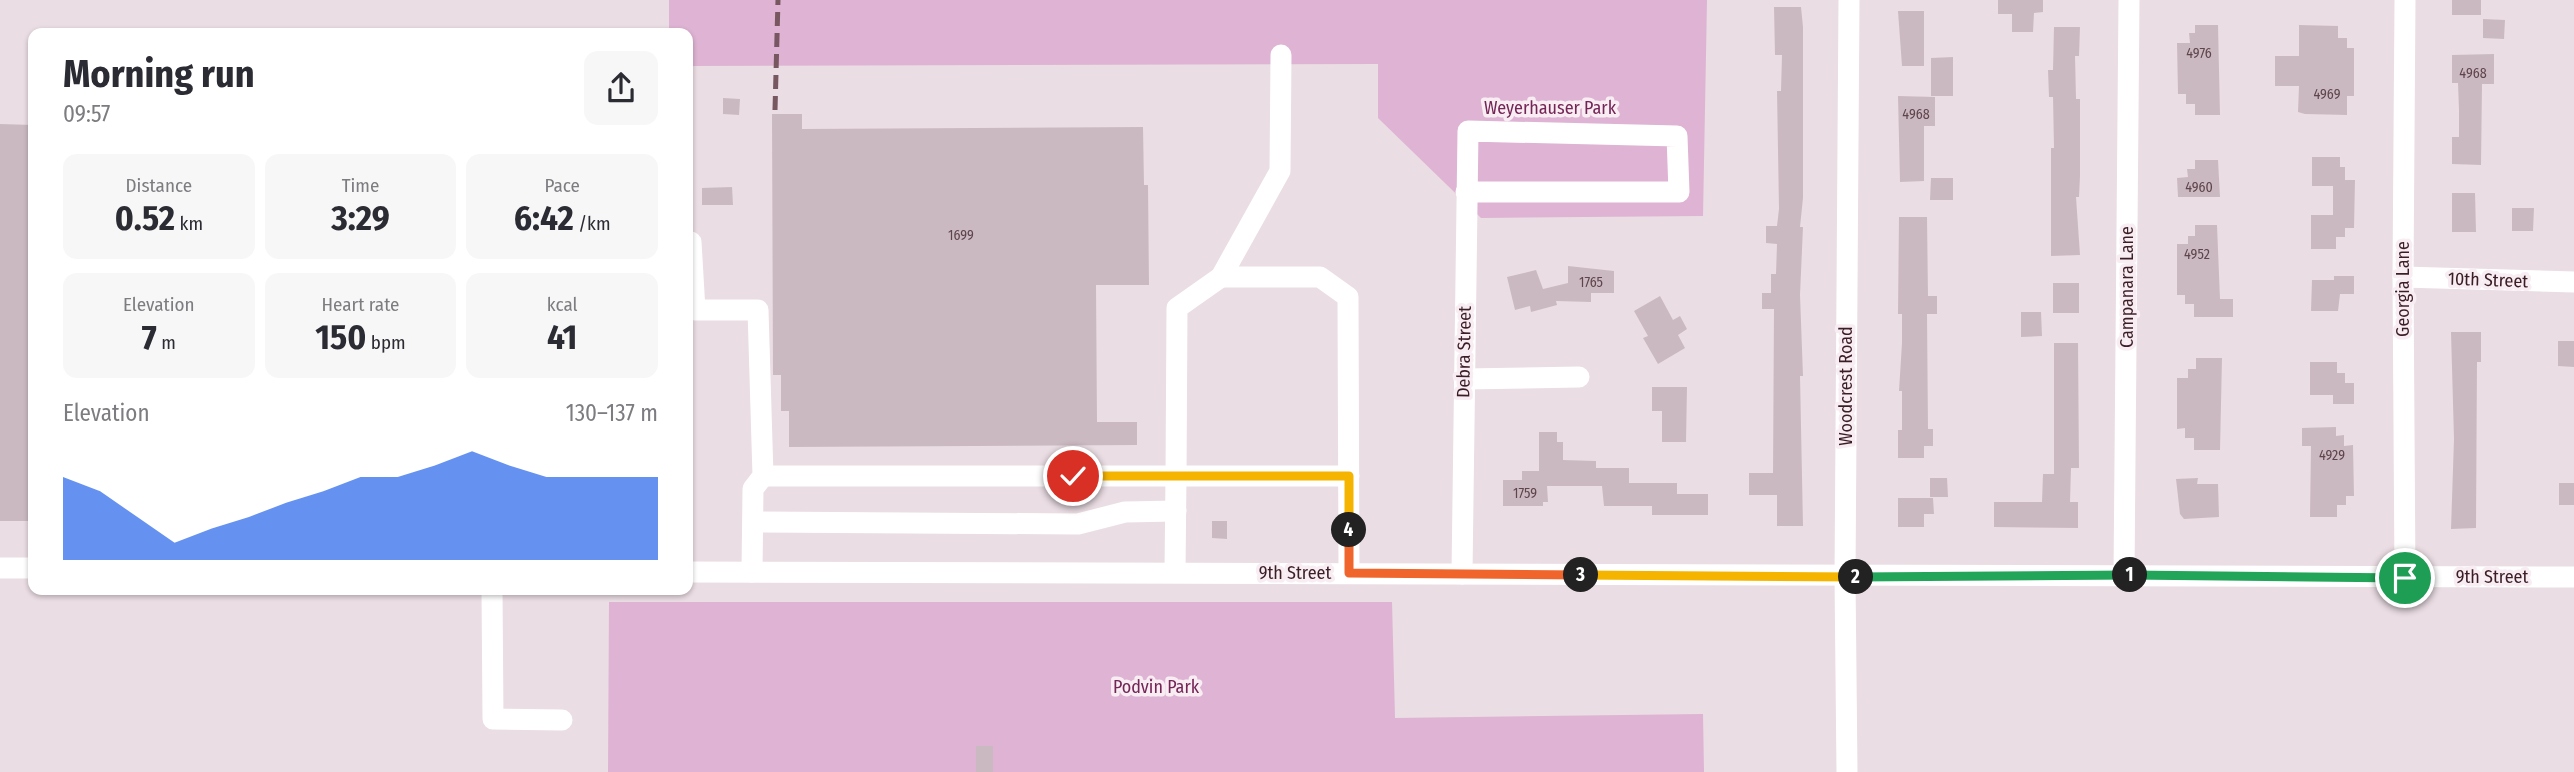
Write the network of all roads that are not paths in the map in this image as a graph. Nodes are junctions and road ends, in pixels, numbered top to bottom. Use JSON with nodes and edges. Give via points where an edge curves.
{"nodes":[{"id":1,"x":1849,"y":0,"type":"edge"},
{"id":2,"x":2129,"y":0,"type":"edge"},
{"id":3,"x":2405,"y":0,"type":"edge"},
{"id":4,"x":1281,"y":55,"type":"dead end"},
{"id":5,"x":1466,"y":192,"type":"junction"},
{"id":6,"x":693,"y":276,"type":"edge"},
{"id":7,"x":1221,"y":276,"type":"junction"},
{"id":8,"x":2403,"y":276,"type":"junction"},
{"id":9,"x":2574,"y":282,"type":"edge"},
{"id":10,"x":1578,"y":377,"type":"dead end"},
{"id":11,"x":1464,"y":379,"type":"junction"},
{"id":12,"x":763,"y":476,"type":"junction"},
{"id":13,"x":1176,"y":476,"type":"junction"},
{"id":14,"x":1349,"y":476,"type":"junction"},
{"id":15,"x":1176,"y":511,"type":"junction"},
{"id":16,"x":753,"y":522,"type":"junction"},
{"id":17,"x":0,"y":568,"type":"edge"},
{"id":18,"x":28,"y":568,"type":"edge"},
{"id":19,"x":693,"y":572,"type":"edge"},
{"id":20,"x":752,"y":572,"type":"junction"},
{"id":21,"x":1175,"y":572,"type":"junction"},
{"id":22,"x":1349,"y":573,"type":"junction"},
{"id":23,"x":1462,"y":573,"type":"junction"},
{"id":24,"x":2124,"y":575,"type":"junction"},
{"id":25,"x":1844,"y":577,"type":"junction"},
{"id":26,"x":2574,"y":577,"type":"edge"},
{"id":27,"x":2405,"y":578,"type":"junction"},
{"id":28,"x":492,"y":595,"type":"edge"},
{"id":29,"x":562,"y":720,"type":"dead end"},
{"id":30,"x":1847,"y":772,"type":"edge"}],
"edges":[{"from":1,"to":25,"type":"street","name":"Woodcrest Road"},
{"from":2,"to":24,"type":"street","name":"Campanara Lane"},
{"from":3,"to":8,"type":"street","name":"Georgia Lane"},
{"from":4,"to":7,"type":"street","via":[[1280,172]]},
{"from":5,"to":5,"type":"street","name":"Debra Street","via":[[1468,131],[1677,136],[1679,192]]},
{"from":5,"to":11,"type":"street","name":"Debra Street"},
{"from":6,"to":12,"type":"street","via":[[695,310],[758,310]]},
{"from":7,"to":13,"type":"street","via":[[1177,308]]},
{"from":7,"to":14,"type":"street","via":[[1320,278],[1348,297]]},
{"from":8,"to":9,"type":"street","name":"10th Street"},
{"from":8,"to":27,"type":"street","name":"Georgia Lane"},
{"from":10,"to":11,"type":"street"},
{"from":11,"to":23,"type":"street","name":"Debra Street"},
{"from":12,"to":13,"type":"street"},
{"from":12,"to":16,"type":"street","via":[[753,489]]},
{"from":13,"to":14,"type":"street"},
{"from":13,"to":15,"type":"street"},
{"from":14,"to":22,"type":"street"},
{"from":15,"to":16,"type":"street","via":[[1125,512],[1078,524]]},
{"from":15,"to":21,"type":"street"},
{"from":16,"to":20,"type":"street"},
{"from":17,"to":18,"type":"street"},
{"from":19,"to":20,"type":"street","name":"9th Street"},
{"from":20,"to":21,"type":"street","name":"9th Street"},
{"from":21,"to":22,"type":"street","name":"9th Street"},
{"from":22,"to":23,"type":"street","name":"9th Street"},
{"from":23,"to":25,"type":"street","name":"9th Street"},
{"from":24,"to":25,"type":"street","name":"9th Street"},
{"from":24,"to":27,"type":"street","name":"9th Street"},
{"from":25,"to":30,"type":"street","name":"Woodcrest Road"},
{"from":26,"to":27,"type":"street","name":"9th Street"},
{"from":28,"to":29,"type":"street","via":[[494,719]]}]}
